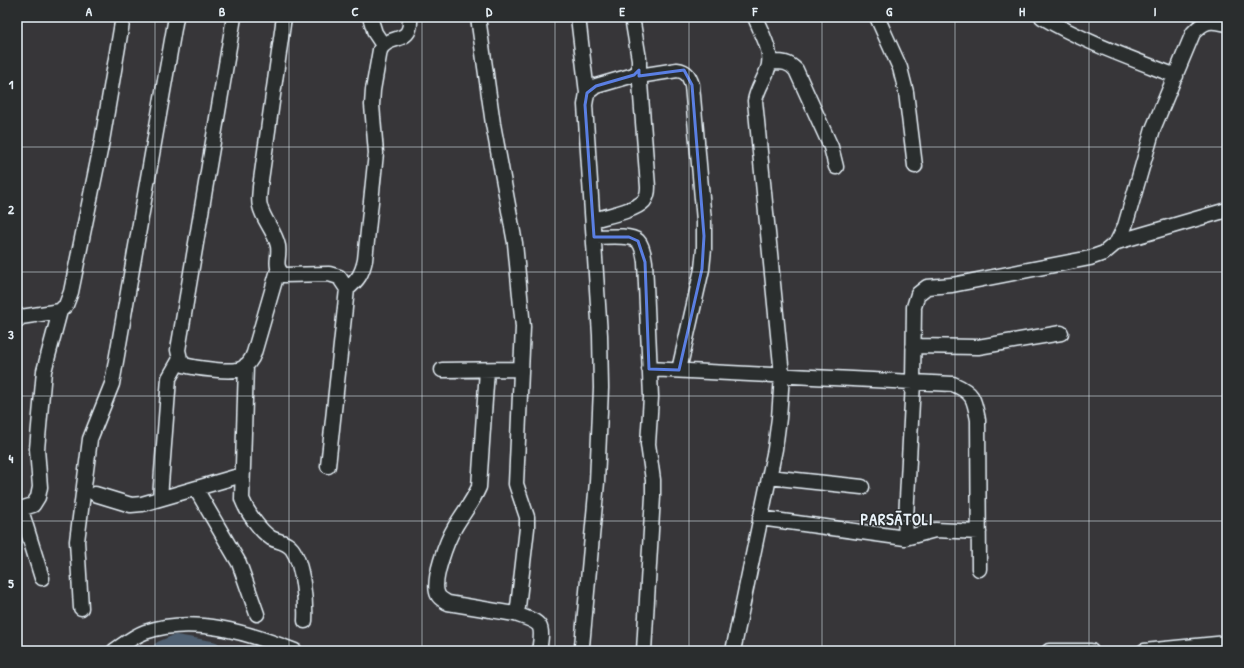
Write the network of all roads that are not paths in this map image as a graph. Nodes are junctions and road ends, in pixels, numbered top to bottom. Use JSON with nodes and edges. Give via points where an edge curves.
{"nodes":[{"id":1,"x":123,"y":17,"type":"edge"},
{"id":2,"x":176,"y":17,"type":"edge"},
{"id":3,"x":234,"y":17,"type":"edge"},
{"id":4,"x":284,"y":17,"type":"edge"},
{"id":5,"x":370,"y":17,"type":"edge"},
{"id":6,"x":410,"y":17,"type":"edge"},
{"id":7,"x":478,"y":17,"type":"edge"},
{"id":8,"x":578,"y":17,"type":"edge"},
{"id":9,"x":632,"y":17,"type":"edge"},
{"id":10,"x":755,"y":17,"type":"edge"},
{"id":11,"x":878,"y":17,"type":"edge"},
{"id":12,"x":1042,"y":17,"type":"edge"},
{"id":13,"x":1227,"y":24,"type":"edge"},
{"id":14,"x":383,"y":45,"type":"junction"},
{"id":15,"x":770,"y":62,"type":"junction"},
{"id":16,"x":639,"y":73,"type":"junction"},
{"id":17,"x":1176,"y":76,"type":"junction"},
{"id":18,"x":587,"y":93,"type":"junction"},
{"id":19,"x":915,"y":166,"type":"dead end"},
{"id":20,"x":836,"y":167,"type":"dead end"},
{"id":21,"x":1227,"y":210,"type":"edge"},
{"id":22,"x":593,"y":220,"type":"junction"},
{"id":23,"x":594,"y":237,"type":"junction"},
{"id":24,"x":1117,"y":242,"type":"junction"},
{"id":25,"x":278,"y":270,"type":"junction"},
{"id":26,"x":347,"y":289,"type":"junction"},
{"id":27,"x":60,"y":311,"type":"junction"},
{"id":28,"x":17,"y":321,"type":"edge"},
{"id":29,"x":1061,"y":333,"type":"dead end"},
{"id":30,"x":913,"y":346,"type":"junction"},
{"id":31,"x":180,"y":359,"type":"junction"},
{"id":32,"x":246,"y":365,"type":"junction"},
{"id":33,"x":521,"y":369,"type":"junction"},
{"id":34,"x":649,"y":369,"type":"junction"},
{"id":35,"x":442,"y":370,"type":"dead end"},
{"id":36,"x":487,"y":370,"type":"junction"},
{"id":37,"x":679,"y":370,"type":"junction"},
{"id":38,"x":782,"y":375,"type":"junction"},
{"id":39,"x":913,"y":382,"type":"junction"},
{"id":40,"x":328,"y":466,"type":"dead end"},
{"id":41,"x":242,"y":475,"type":"junction"},
{"id":42,"x":769,"y":477,"type":"junction"},
{"id":43,"x":862,"y":487,"type":"dead end"},
{"id":44,"x":196,"y":489,"type":"junction"},
{"id":45,"x":94,"y":494,"type":"dead end"},
{"id":46,"x":160,"y":498,"type":"junction"},
{"id":47,"x":19,"y":510,"type":"edge"},
{"id":48,"x":760,"y":518,"type":"junction"},
{"id":49,"x":979,"y":532,"type":"junction"},
{"id":50,"x":905,"y":538,"type":"junction"},
{"id":51,"x":979,"y":568,"type":"dead end"},
{"id":52,"x":42,"y":578,"type":"dead end"},
{"id":53,"x":82,"y":608,"type":"dead end"},
{"id":54,"x":257,"y":614,"type":"dead end"},
{"id":55,"x":515,"y":614,"type":"junction"},
{"id":56,"x":305,"y":621,"type":"dead end"},
{"id":57,"x":1227,"y":643,"type":"edge"},
{"id":58,"x":582,"y":646,"type":"dead end"},
{"id":59,"x":114,"y":651,"type":"edge"},
{"id":60,"x":295,"y":651,"type":"edge"},
{"id":61,"x":539,"y":651,"type":"edge"},
{"id":62,"x":644,"y":651,"type":"edge"},
{"id":63,"x":733,"y":651,"type":"edge"},
{"id":64,"x":1049,"y":651,"type":"edge"},
{"id":65,"x":1092,"y":651,"type":"edge"},
{"id":66,"x":1144,"y":651,"type":"edge"}],
"edges":[{"from":1,"to":27,"type":"street","via":[[72,292]]},
{"from":2,"to":53,"type":"street","via":[[112,384],[90,439],[77,541]]},
{"from":3,"to":31,"type":"street","via":[[178,350]]},
{"from":4,"to":25,"type":"street","via":[[259,197],[260,206],[278,247]]},
{"from":5,"to":14,"type":"street"},
{"from":6,"to":14,"type":"street","via":[[410,29],[406,35]]},
{"from":7,"to":33,"type":"street","via":[[493,124],[515,243],[523,327]]},
{"from":8,"to":18,"type":"street"},
{"from":9,"to":16,"type":"street"},
{"from":10,"to":15,"type":"street"},
{"from":11,"to":19,"type":"street","via":[[900,68],[906,92]]},
{"from":12,"to":17,"type":"street","via":[[1061,29]]},
{"from":13,"to":17,"type":"street","via":[[1214,21],[1203,23],[1193,33]]},
{"from":14,"to":26,"type":"street","via":[[372,90],[376,153],[365,260],[358,280]]},
{"from":15,"to":20,"type":"street","via":[[791,64],[796,70],[831,148]]},
{"from":15,"to":38,"type":"street","via":[[755,100]]},
{"from":16,"to":18,"type":"street","via":[[596,86]]},
{"from":16,"to":22,"type":"street","via":[[647,194],[637,207]]},
{"from":16,"to":37,"type":"street","via":[[684,70],[689,75],[692,85],[704,221],[704,249],[702,269]]},
{"from":17,"to":24,"type":"street","via":[[1153,129],[1125,226]]},
{"from":18,"to":22,"type":"street","via":[[584,105]]},
{"from":21,"to":24,"type":"street"},
{"from":22,"to":23,"type":"street"},
{"from":23,"to":34,"type":"street","via":[[629,237],[638,241],[642,248],[645,262]]},
{"from":23,"to":58,"type":"street","via":[[601,388],[597,482]]},
{"from":24,"to":30,"type":"street","via":[[1104,253],[1090,258],[952,285],[927,287],[918,294],[914,307]]},
{"from":25,"to":26,"type":"street","via":[[283,275],[328,274],[338,278]]},
{"from":25,"to":32,"type":"street","via":[[252,360]]},
{"from":26,"to":40,"type":"street"},
{"from":27,"to":28,"type":"street","via":[[21,317]]},
{"from":27,"to":47,"type":"street","via":[[44,371],[37,449],[40,487],[38,497],[32,505]]},
{"from":29,"to":30,"type":"street","via":[[978,347]]},
{"from":30,"to":39,"type":"street"},
{"from":31,"to":32,"type":"street","via":[[184,365],[195,368],[240,369]]},
{"from":31,"to":46,"type":"street","via":[[169,378]]},
{"from":32,"to":41,"type":"street"},
{"from":33,"to":36,"type":"street"},
{"from":33,"to":55,"type":"street","via":[[516,484],[527,528],[518,607]]},
{"from":34,"to":37,"type":"street"},
{"from":34,"to":62,"type":"street","via":[[651,397],[648,444],[653,496]]},
{"from":35,"to":36,"type":"street"},
{"from":36,"to":55,"type":"street","via":[[478,487],[473,502],[454,529],[435,586],[439,597],[448,603]]},
{"from":37,"to":38,"type":"street"},
{"from":38,"to":39,"type":"street"},
{"from":38,"to":42,"type":"street","via":[[778,432]]},
{"from":39,"to":49,"type":"street","via":[[954,384],[974,398],[978,420]]},
{"from":39,"to":50,"type":"street"},
{"from":41,"to":44,"type":"street"},
{"from":41,"to":56,"type":"street","via":[[242,499],[245,507],[264,533],[287,544],[295,554],[305,598]]},
{"from":42,"to":43,"type":"street"},
{"from":42,"to":48,"type":"street"},
{"from":44,"to":46,"type":"street"},
{"from":44,"to":54,"type":"street","via":[[239,563]]},
{"from":45,"to":46,"type":"street","via":[[131,505]]},
{"from":47,"to":52,"type":"street"},
{"from":48,"to":50,"type":"street"},
{"from":48,"to":63,"type":"street"},
{"from":49,"to":50,"type":"street","via":[[935,530]]},
{"from":49,"to":51,"type":"street"},
{"from":55,"to":61,"type":"street","via":[[540,624]]},
{"from":57,"to":66,"type":"street"},
{"from":59,"to":60,"type":"street","via":[[145,632],[168,626],[187,625],[210,626]]},
{"from":64,"to":65,"type":"street"}]}
